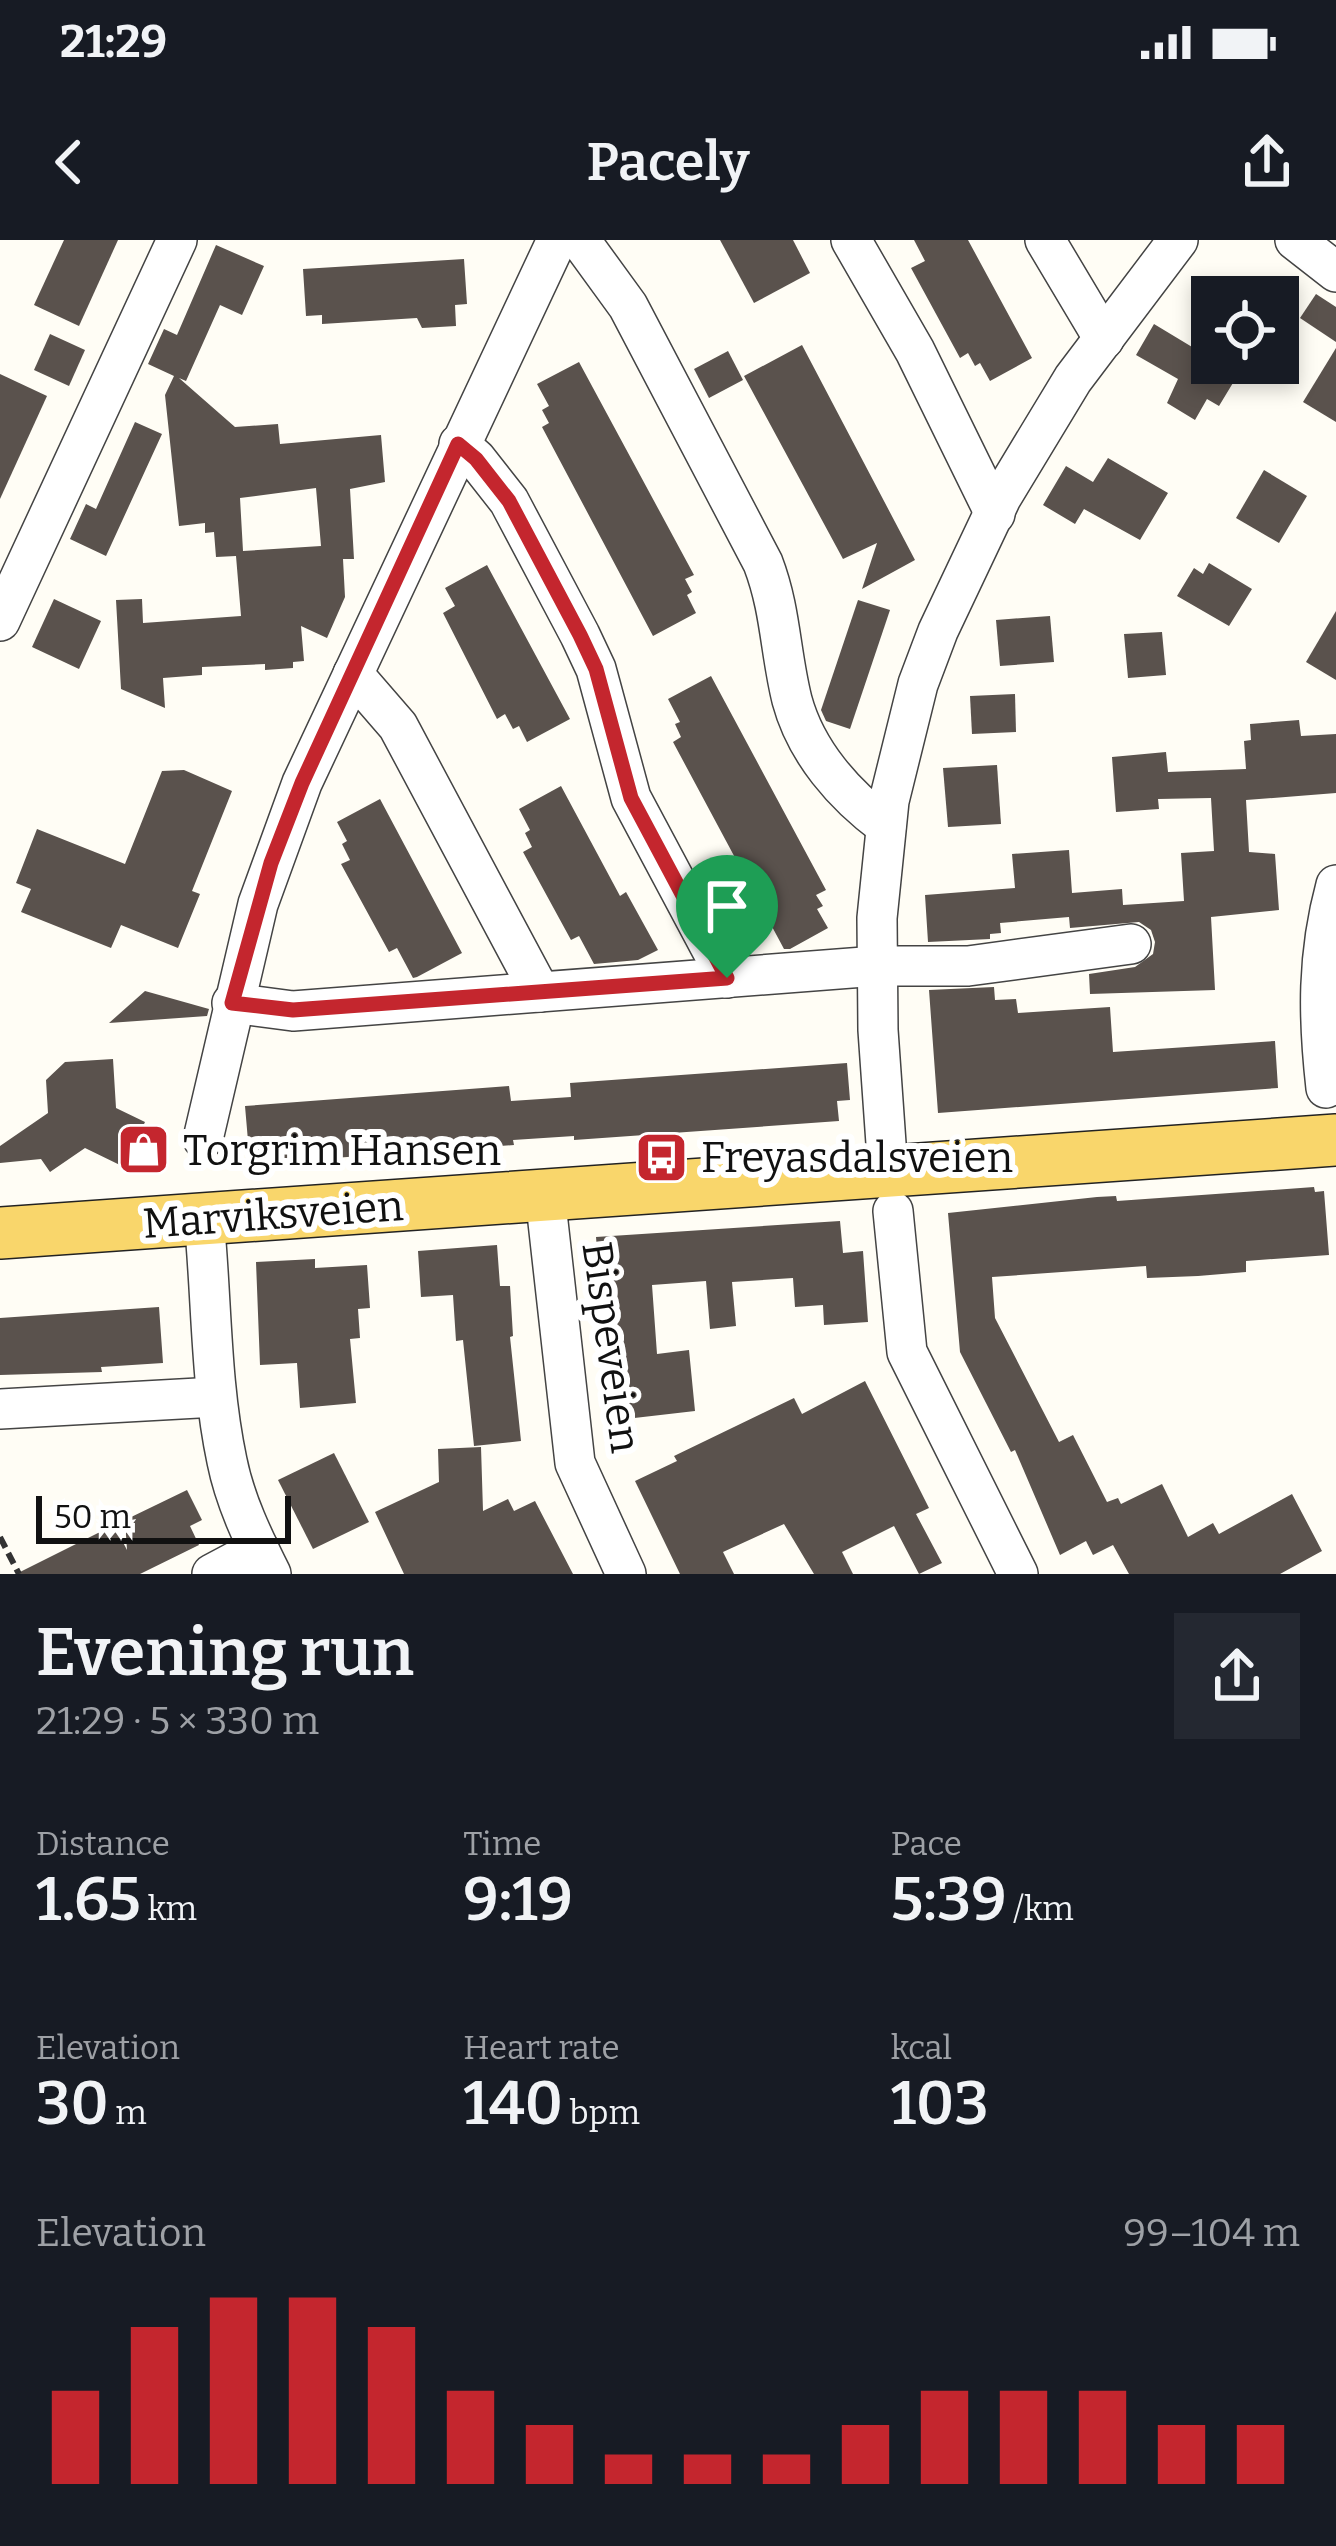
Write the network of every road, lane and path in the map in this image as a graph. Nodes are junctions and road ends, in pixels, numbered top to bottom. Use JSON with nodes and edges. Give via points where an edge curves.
{"nodes":[{"id":1,"x":177,"y":240,"type":"edge"},
{"id":2,"x":557,"y":240,"type":"edge"},
{"id":3,"x":580,"y":240,"type":"edge"},
{"id":4,"x":1045,"y":240,"type":"edge"},
{"id":5,"x":1178,"y":240,"type":"edge"},
{"id":6,"x":1295,"y":240,"type":"edge"},
{"id":7,"x":854,"y":245,"type":"edge"},
{"id":8,"x":1336,"y":272,"type":"edge"},
{"id":9,"x":1103,"y":339,"type":"junction"},
{"id":10,"x":458,"y":444,"type":"junction"},
{"id":11,"x":994,"y":514,"type":"junction"},
{"id":12,"x":0,"y":621,"type":"edge"},
{"id":13,"x":353,"y":674,"type":"junction"},
{"id":14,"x":886,"y":826,"type":"junction"},
{"id":15,"x":1336,"y":885,"type":"edge"},
{"id":16,"x":1131,"y":944,"type":"dead end"},
{"id":17,"x":878,"y":966,"type":"junction"},
{"id":18,"x":727,"y":978,"type":"junction"},
{"id":19,"x":540,"y":992,"type":"junction"},
{"id":20,"x":232,"y":1003,"type":"junction"},
{"id":21,"x":1326,"y":1088,"type":"dead end"},
{"id":22,"x":202,"y":1139,"type":"dead end"},
{"id":23,"x":1336,"y":1140,"type":"edge"},
{"id":24,"x":891,"y":1191,"type":"junction"},
{"id":25,"x":545,"y":1195,"type":"junction"},
{"id":26,"x":204,"y":1219,"type":"junction"},
{"id":27,"x":0,"y":1233,"type":"edge"},
{"id":28,"x":216,"y":1397,"type":"junction"},
{"id":29,"x":0,"y":1409,"type":"edge"},
{"id":30,"x":0,"y":1537,"type":"edge"},
{"id":31,"x":265,"y":1562,"type":"edge"},
{"id":32,"x":19,"y":1574,"type":"edge"},
{"id":33,"x":212,"y":1574,"type":"edge"},
{"id":34,"x":626,"y":1574,"type":"edge"},
{"id":35,"x":1018,"y":1574,"type":"edge"}],
"edges":[{"from":1,"to":12,"type":"street"},
{"from":2,"to":10,"type":"street"},
{"from":3,"to":14,"type":"street","via":[[628,306],[764,562],[807,737],[857,804]]},
{"from":4,"to":9,"type":"street"},
{"from":5,"to":9,"type":"street"},
{"from":6,"to":8,"type":"street"},
{"from":7,"to":11,"type":"street"},
{"from":9,"to":11,"type":"street"},
{"from":10,"to":13,"type":"street"},
{"from":10,"to":18,"type":"street","via":[[520,522],[596,669],[631,798]]},
{"from":11,"to":14,"type":"street","via":[[918,684]]},
{"from":13,"to":19,"type":"street","via":[[398,726]]},
{"from":13,"to":20,"type":"street","via":[[271,863]]},
{"from":14,"to":17,"type":"street"},
{"from":15,"to":21,"type":"street","via":[[1318,976]]},
{"from":16,"to":17,"type":"street","via":[[968,966]]},
{"from":17,"to":18,"type":"street"},
{"from":17,"to":24,"type":"street"},
{"from":18,"to":19,"type":"street"},
{"from":19,"to":20,"type":"street","via":[[293,1010]]},
{"from":20,"to":22,"type":"street"},
{"from":23,"to":24,"type":"main road","name":"Marviksveien"},
{"from":24,"to":25,"type":"main road","name":"Marviksveien"},
{"from":24,"to":35,"type":"street","via":[[907,1352]]},
{"from":25,"to":26,"type":"main road","name":"Marviksveien"},
{"from":25,"to":34,"type":"street","name":"Bispeveien","via":[[574,1463]]},
{"from":26,"to":27,"type":"main road","name":"Marviksveien"},
{"from":26,"to":28,"type":"street"},
{"from":28,"to":29,"type":"street"},
{"from":28,"to":31,"type":"street","via":[[227,1463]]},
{"from":30,"to":32,"type":"path"},
{"from":31,"to":33,"type":"street"}]}
